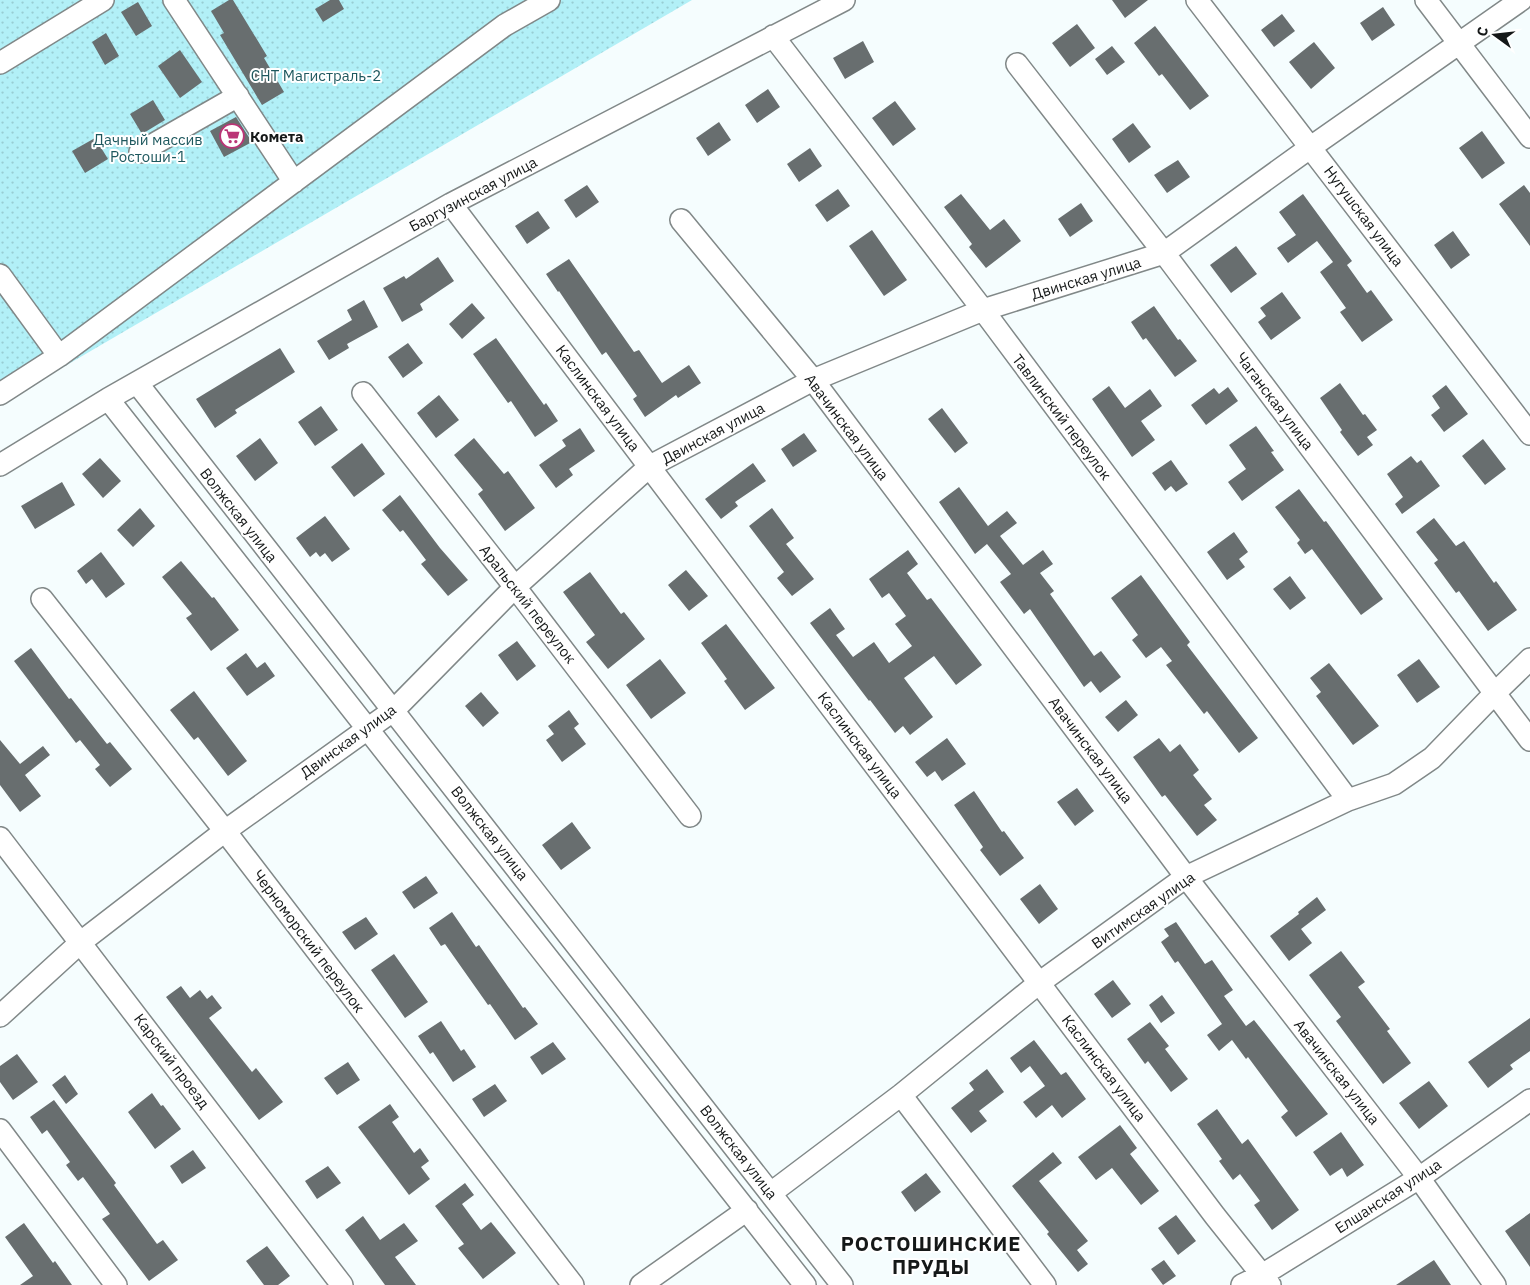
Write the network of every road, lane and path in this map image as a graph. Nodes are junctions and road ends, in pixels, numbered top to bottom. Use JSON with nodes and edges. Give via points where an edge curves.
{"nodes":[{"id":1,"x":103,"y":0,"type":"edge"},
{"id":2,"x":174,"y":0,"type":"edge"},
{"id":3,"x":549,"y":0,"type":"edge"},
{"id":4,"x":844,"y":0,"type":"edge"},
{"id":5,"x":1196,"y":0,"type":"edge"},
{"id":6,"x":1426,"y":0,"type":"edge"},
{"id":7,"x":1521,"y":0,"type":"edge"},
{"id":8,"x":773,"y":36,"type":"junction"},
{"id":9,"x":1459,"y":45,"type":"junction"},
{"id":10,"x":0,"y":63,"type":"edge"},
{"id":11,"x":1017,"y":64,"type":"dead end"},
{"id":12,"x":238,"y":96,"type":"junction"},
{"id":13,"x":1530,"y":137,"type":"edge"},
{"id":14,"x":1311,"y":147,"type":"junction"},
{"id":15,"x":140,"y":152,"type":"dead end"},
{"id":16,"x":294,"y":182,"type":"junction"},
{"id":17,"x":451,"y":204,"type":"junction"},
{"id":18,"x":681,"y":220,"type":"dead end"},
{"id":19,"x":1164,"y":254,"type":"junction"},
{"id":20,"x":0,"y":274,"type":"edge"},
{"id":21,"x":983,"y":310,"type":"junction"},
{"id":22,"x":59,"y":356,"type":"junction"},
{"id":23,"x":813,"y":380,"type":"junction"},
{"id":24,"x":137,"y":382,"type":"junction"},
{"id":25,"x":363,"y":393,"type":"dead end"},
{"id":26,"x":0,"y":394,"type":"edge"},
{"id":27,"x":108,"y":399,"type":"junction"},
{"id":28,"x":1530,"y":434,"type":"edge"},
{"id":29,"x":0,"y":465,"type":"edge"},
{"id":30,"x":650,"y":466,"type":"junction"},
{"id":31,"x":515,"y":587,"type":"junction"},
{"id":32,"x":42,"y":599,"type":"dead end"},
{"id":33,"x":1530,"y":659,"type":"edge"},
{"id":34,"x":1494,"y":694,"type":"junction"},
{"id":35,"x":394,"y":710,"type":"junction"},
{"id":36,"x":368,"y":728,"type":"junction"},
{"id":37,"x":1530,"y":740,"type":"edge"},
{"id":38,"x":1348,"y":800,"type":"junction"},
{"id":39,"x":690,"y":816,"type":"dead end"},
{"id":40,"x":225,"y":831,"type":"junction"},
{"id":41,"x":0,"y":838,"type":"edge"},
{"id":42,"x":1186,"y":877,"type":"junction"},
{"id":43,"x":82,"y":942,"type":"junction"},
{"id":44,"x":1039,"y":982,"type":"junction"},
{"id":45,"x":0,"y":1016,"type":"edge"},
{"id":46,"x":901,"y":1094,"type":"junction"},
{"id":47,"x":1530,"y":1100,"type":"edge"},
{"id":48,"x":0,"y":1130,"type":"edge"},
{"id":49,"x":1419,"y":1178,"type":"junction"},
{"id":50,"x":771,"y":1193,"type":"junction"},
{"id":51,"x":747,"y":1210,"type":"junction"},
{"id":52,"x":1266,"y":1280,"type":"edge"},
{"id":53,"x":116,"y":1285,"type":"edge"},
{"id":54,"x":342,"y":1285,"type":"edge"},
{"id":55,"x":573,"y":1285,"type":"edge"},
{"id":56,"x":641,"y":1285,"type":"edge"},
{"id":57,"x":805,"y":1285,"type":"edge"},
{"id":58,"x":842,"y":1285,"type":"edge"},
{"id":59,"x":1045,"y":1285,"type":"edge"},
{"id":60,"x":1242,"y":1285,"type":"edge"},
{"id":61,"x":1495,"y":1285,"type":"edge"}],
"edges":[{"from":1,"to":10,"type":"street"},
{"from":2,"to":12,"type":"street"},
{"from":3,"to":16,"type":"street","via":[[505,25]]},
{"from":4,"to":8,"type":"street","name":"Баргузинская улица"},
{"from":5,"to":14,"type":"street","name":"Нугушская улица"},
{"from":6,"to":9,"type":"street"},
{"from":7,"to":9,"type":"street","name":"Двинская улица"},
{"from":8,"to":17,"type":"street","name":"Баргузинская улица"},
{"from":8,"to":21,"type":"street","name":"Тавлинский переулок"},
{"from":9,"to":13,"type":"street"},
{"from":9,"to":14,"type":"street","name":"Двинская улица"},
{"from":11,"to":19,"type":"street","name":"Чаганская улица"},
{"from":12,"to":15,"type":"street"},
{"from":12,"to":16,"type":"street"},
{"from":14,"to":19,"type":"street","name":"Двинская улица"},
{"from":14,"to":28,"type":"street","name":"Нугушская улица"},
{"from":16,"to":22,"type":"street"},
{"from":17,"to":24,"type":"street","name":"Баргузинская улица"},
{"from":17,"to":30,"type":"street","name":"Каслинская улица"},
{"from":18,"to":23,"type":"street","name":"Авачинская улица"},
{"from":19,"to":21,"type":"street","name":"Двинская улица"},
{"from":19,"to":34,"type":"street","name":"Чаганская улица"},
{"from":20,"to":22,"type":"street"},
{"from":21,"to":23,"type":"street","name":"Двинская улица"},
{"from":21,"to":38,"type":"street","name":"Тавлинский переулок"},
{"from":22,"to":26,"type":"street"},
{"from":23,"to":30,"type":"street","name":"Двинская улица"},
{"from":23,"to":42,"type":"street","name":"Авачинская улица"},
{"from":24,"to":27,"type":"street","name":"Баргузинская улица"},
{"from":24,"to":35,"type":"street","name":"Волжская улица"},
{"from":25,"to":31,"type":"street","name":"Аральский переулок"},
{"from":27,"to":29,"type":"street","name":"Баргузинская улица"},
{"from":27,"to":36,"type":"street","name":"Волжская улица"},
{"from":30,"to":31,"type":"street","name":"Двинская улица"},
{"from":30,"to":44,"type":"street","name":"Каслинская улица"},
{"from":31,"to":35,"type":"street","name":"Двинская улица"},
{"from":31,"to":39,"type":"street","name":"Аральский переулок"},
{"from":32,"to":40,"type":"street","name":"Черноморский переулок"},
{"from":33,"to":34,"type":"street","name":"Витимская улица"},
{"from":34,"to":37,"type":"street","name":"Чаганская улица"},
{"from":34,"to":38,"type":"street","name":"Витимская улица","via":[[1432,758],[1394,784]]},
{"from":35,"to":36,"type":"street","name":"Двинская улица"},
{"from":35,"to":50,"type":"street","name":"Волжская улица"},
{"from":36,"to":40,"type":"street","name":"Двинская улица"},
{"from":36,"to":51,"type":"street","name":"Волжская улица"},
{"from":38,"to":42,"type":"street","name":"Витимская улица"},
{"from":40,"to":43,"type":"street","name":"Двинская улица"},
{"from":40,"to":55,"type":"street","name":"Черноморский переулок"},
{"from":41,"to":43,"type":"street","name":"Карский проезд"},
{"from":42,"to":44,"type":"street","name":"Витимская улица"},
{"from":42,"to":49,"type":"street","name":"Авачинская улица"},
{"from":43,"to":45,"type":"street","name":"Двинская улица"},
{"from":43,"to":54,"type":"street","name":"Карский проезд"},
{"from":44,"to":46,"type":"street","name":"Витимская улица"},
{"from":44,"to":52,"type":"street","name":"Каслинская улица"},
{"from":46,"to":50,"type":"street","name":"Витимская улица"},
{"from":46,"to":59,"type":"street"},
{"from":47,"to":49,"type":"street","name":"Елшанская улица"},
{"from":48,"to":53,"type":"street"},
{"from":49,"to":52,"type":"street","name":"Елшанская улица"},
{"from":49,"to":61,"type":"street","name":"Авачинская улица"},
{"from":50,"to":58,"type":"street","name":"Волжская улица"},
{"from":51,"to":56,"type":"street"},
{"from":51,"to":57,"type":"street","name":"Волжская улица"},
{"from":52,"to":60,"type":"street","name":"Елшанская улица"}]}
